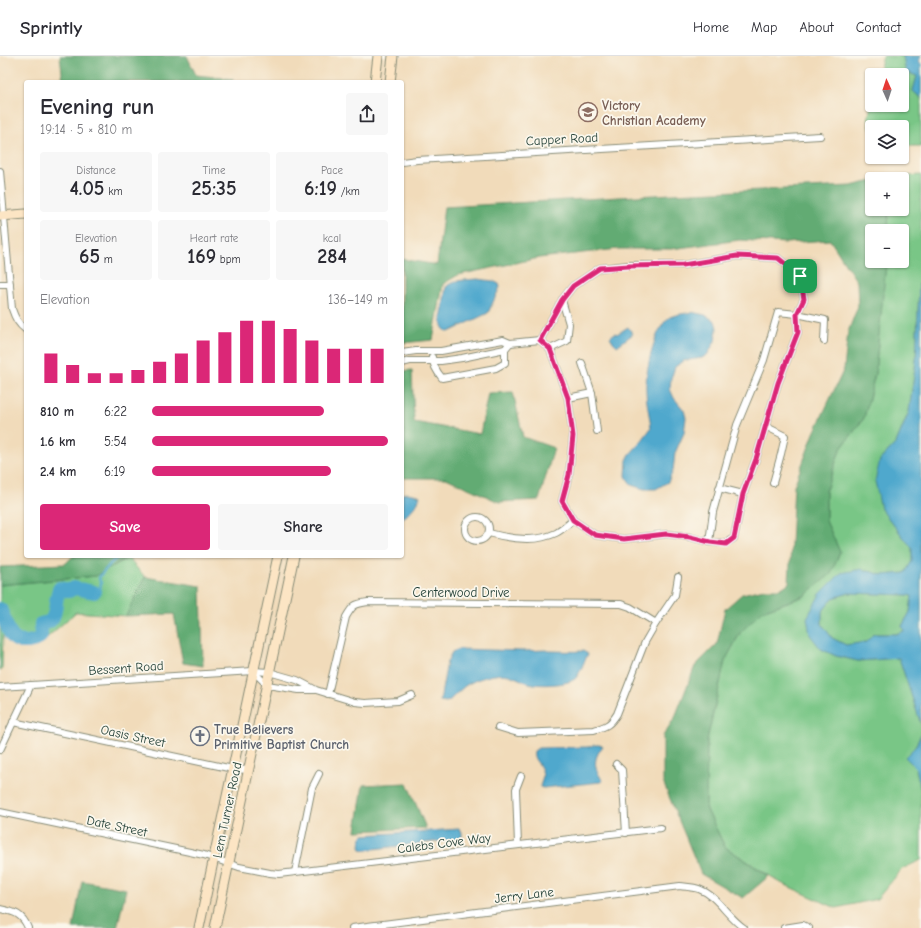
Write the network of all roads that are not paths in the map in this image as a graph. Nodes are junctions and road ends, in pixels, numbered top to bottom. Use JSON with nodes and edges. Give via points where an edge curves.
{"nodes":[{"id":1,"x":378,"y":56,"type":"edge"},
{"id":2,"x":393,"y":56,"type":"edge"},
{"id":3,"x":375,"y":80,"type":"edge"},
{"id":4,"x":390,"y":80,"type":"edge"},
{"id":5,"x":820,"y":136,"type":"dead end"},
{"id":6,"x":404,"y":162,"type":"edge"},
{"id":7,"x":0,"y":171,"type":"edge"},
{"id":8,"x":24,"y":214,"type":"edge"},
{"id":9,"x":2,"y":216,"type":"edge"},
{"id":10,"x":0,"y":284,"type":"edge"},
{"id":11,"x":10,"y":284,"type":"junction"},
{"id":12,"x":562,"y":300,"type":"junction"},
{"id":13,"x":797,"y":314,"type":"junction"},
{"id":14,"x":24,"y":328,"type":"edge"},
{"id":15,"x":540,"y":340,"type":"junction"},
{"id":16,"x":824,"y":341,"type":"dead end"},
{"id":17,"x":510,"y":343,"type":"junction"},
{"id":18,"x":505,"y":349,"type":"junction"},
{"id":19,"x":550,"y":349,"type":"junction"},
{"id":20,"x":432,"y":351,"type":"junction"},
{"id":21,"x":404,"y":353,"type":"edge"},
{"id":22,"x":432,"y":360,"type":"junction"},
{"id":23,"x":404,"y":362,"type":"edge"},
{"id":24,"x":582,"y":363,"type":"dead end"},
{"id":25,"x":592,"y":393,"type":"junction"},
{"id":26,"x":568,"y":398,"type":"junction"},
{"id":27,"x":765,"y":426,"type":"junction"},
{"id":28,"x":597,"y":431,"type":"dead end"},
{"id":29,"x":773,"y":483,"type":"dead end"},
{"id":30,"x":719,"y":488,"type":"junction"},
{"id":31,"x":743,"y":494,"type":"junction"},
{"id":32,"x":573,"y":520,"type":"junction"},
{"id":33,"x":489,"y":533,"type":"junction"},
{"id":34,"x":710,"y":542,"type":"junction"},
{"id":35,"x":278,"y":558,"type":"edge"},
{"id":36,"x":294,"y":558,"type":"edge"},
{"id":37,"x":678,"y":577,"type":"dead end"},
{"id":38,"x":656,"y":623,"type":"junction"},
{"id":39,"x":253,"y":671,"type":"junction"},
{"id":40,"x":270,"y":672,"type":"junction"},
{"id":41,"x":31,"y":685,"type":"junction"},
{"id":42,"x":267,"y":685,"type":"junction"},
{"id":43,"x":0,"y":687,"type":"edge"},
{"id":44,"x":316,"y":690,"type":"junction"},
{"id":45,"x":328,"y":694,"type":"junction"},
{"id":46,"x":412,"y":695,"type":"dead end"},
{"id":47,"x":13,"y":722,"type":"junction"},
{"id":48,"x":498,"y":727,"type":"dead end"},
{"id":49,"x":0,"y":750,"type":"edge"},
{"id":50,"x":616,"y":764,"type":"dead end"},
{"id":51,"x":233,"y":769,"type":"junction"},
{"id":52,"x":249,"y":770,"type":"junction"},
{"id":53,"x":319,"y":774,"type":"dead end"},
{"id":54,"x":521,"y":776,"type":"dead end"},
{"id":55,"x":0,"y":812,"type":"edge"},
{"id":56,"x":661,"y":828,"type":"dead end"},
{"id":57,"x":626,"y":833,"type":"junction"},
{"id":58,"x":518,"y":846,"type":"junction"},
{"id":59,"x":214,"y":859,"type":"junction"},
{"id":60,"x":229,"y":864,"type":"junction"},
{"id":61,"x":295,"y":872,"type":"junction"},
{"id":62,"x":0,"y":909,"type":"edge"},
{"id":63,"x":28,"y":928,"type":"edge"},
{"id":64,"x":200,"y":928,"type":"edge"},
{"id":65,"x":216,"y":928,"type":"edge"},
{"id":66,"x":352,"y":928,"type":"edge"},
{"id":67,"x":744,"y":928,"type":"edge"},
{"id":68,"x":784,"y":928,"type":"edge"},
{"id":69,"x":809,"y":928,"type":"edge"}],
"edges":[{"from":1,"to":3,"type":"main road"},
{"from":2,"to":4,"type":"main road"},
{"from":5,"to":6,"type":"street","name":"Capper Road"},
{"from":7,"to":9,"type":"street"},
{"from":8,"to":9,"type":"main road"},
{"from":9,"to":11,"type":"street"},
{"from":10,"to":11,"type":"street"},
{"from":11,"to":14,"type":"street","via":[[12,309],[15,318]]},
{"from":12,"to":13,"type":"street","via":[[573,286],[600,268],[683,265],[737,256],[778,258],[800,276],[804,299]]},
{"from":12,"to":15,"type":"street"},
{"from":12,"to":19,"type":"street","via":[[569,324],[567,341]]},
{"from":13,"to":16,"type":"street","via":[[825,320]]},
{"from":13,"to":27,"type":"street","via":[[798,332]]},
{"from":13,"to":30,"type":"street","via":[[778,312],[764,360],[737,425]]},
{"from":15,"to":17,"type":"street"},
{"from":15,"to":19,"type":"street"},
{"from":17,"to":18,"type":"street"},
{"from":17,"to":20,"type":"street","via":[[503,340]]},
{"from":18,"to":22,"type":"street","via":[[462,358]]},
{"from":18,"to":22,"type":"street","via":[[505,363],[496,368],[442,378]]},
{"from":19,"to":26,"type":"street"},
{"from":20,"to":21,"type":"street"},
{"from":20,"to":22,"type":"street"},
{"from":22,"to":23,"type":"street"},
{"from":24,"to":25,"type":"street"},
{"from":25,"to":26,"type":"street"},
{"from":25,"to":28,"type":"street"},
{"from":26,"to":32,"type":"street","via":[[573,436],[569,475],[562,501]]},
{"from":27,"to":29,"type":"street","via":[[785,436]]},
{"from":27,"to":31,"type":"street"},
{"from":30,"to":31,"type":"street"},
{"from":30,"to":34,"type":"street"},
{"from":31,"to":34,"type":"street","via":[[734,538],[726,544]]},
{"from":32,"to":33,"type":"street","via":[[557,533],[538,538],[517,539]]},
{"from":32,"to":34,"type":"street","via":[[595,535],[624,539],[666,534]]},
{"from":33,"to":33,"type":"street","via":[[489,525],[481,517],[470,519],[465,525],[466,534],[472,540],[484,539]]},
{"from":35,"to":39,"type":"main road","name":"Lem Turner Road"},
{"from":36,"to":40,"type":"main road","name":"Lem Turner Road"},
{"from":37,"to":38,"type":"street","via":[[675,595]]},
{"from":38,"to":45,"type":"street","name":"Centerwood Drive","via":[[621,604],[358,604],[351,608],[346,616]]},
{"from":38,"to":48,"type":"street","via":[[645,642],[612,722],[594,730],[518,733]]},
{"from":39,"to":40,"type":"street","name":"Bessent Road"},
{"from":39,"to":41,"type":"street","name":"Bessent Road"},
{"from":39,"to":42,"type":"street"},
{"from":39,"to":51,"type":"main road","name":"Lem Turner Road"},
{"from":40,"to":42,"type":"main road","name":"Lem Turner Road"},
{"from":40,"to":44,"type":"street","name":"Bessent Road","via":[[297,680]]},
{"from":41,"to":43,"type":"street","name":"Bessent Road"},
{"from":41,"to":47,"type":"street"},
{"from":42,"to":44,"type":"street","name":"Bessent Road"},
{"from":42,"to":52,"type":"main road","name":"Lem Turner Road"},
{"from":44,"to":45,"type":"street","name":"Bessent Road"},
{"from":45,"to":46,"type":"street","name":"Bessent Road","via":[[365,703],[398,701]]},
{"from":47,"to":49,"type":"street"},
{"from":47,"to":51,"type":"street","name":"Oasis Street"},
{"from":50,"to":57,"type":"street","via":[[622,770]]},
{"from":51,"to":52,"type":"street","name":"Oasis Street"},
{"from":51,"to":59,"type":"main road","name":"Lem Turner Road"},
{"from":52,"to":60,"type":"main road","name":"Lem Turner Road"},
{"from":53,"to":61,"type":"street","via":[[312,788]]},
{"from":54,"to":58,"type":"street","via":[[516,789]]},
{"from":55,"to":59,"type":"street","name":"Date Street"},
{"from":56,"to":57,"type":"street","name":"Calebs Cove Way"},
{"from":57,"to":58,"type":"street","name":"Calebs Cove Way"},
{"from":58,"to":61,"type":"street","name":"Calebs Cove Way"},
{"from":59,"to":60,"type":"street","name":"Date Street"},
{"from":59,"to":64,"type":"main road","name":"Lem Turner Road"},
{"from":60,"to":61,"type":"street","name":"Calebs Cove Way","via":[[270,873]]},
{"from":60,"to":65,"type":"main road","name":"Lem Turner Road"},
{"from":62,"to":63,"type":"street","via":[[15,912],[22,917]]},
{"from":66,"to":67,"type":"street","name":"Jerry Lane","via":[[680,886],[699,888],[708,893]]},
{"from":68,"to":69,"type":"street","via":[[803,925]]}]}
